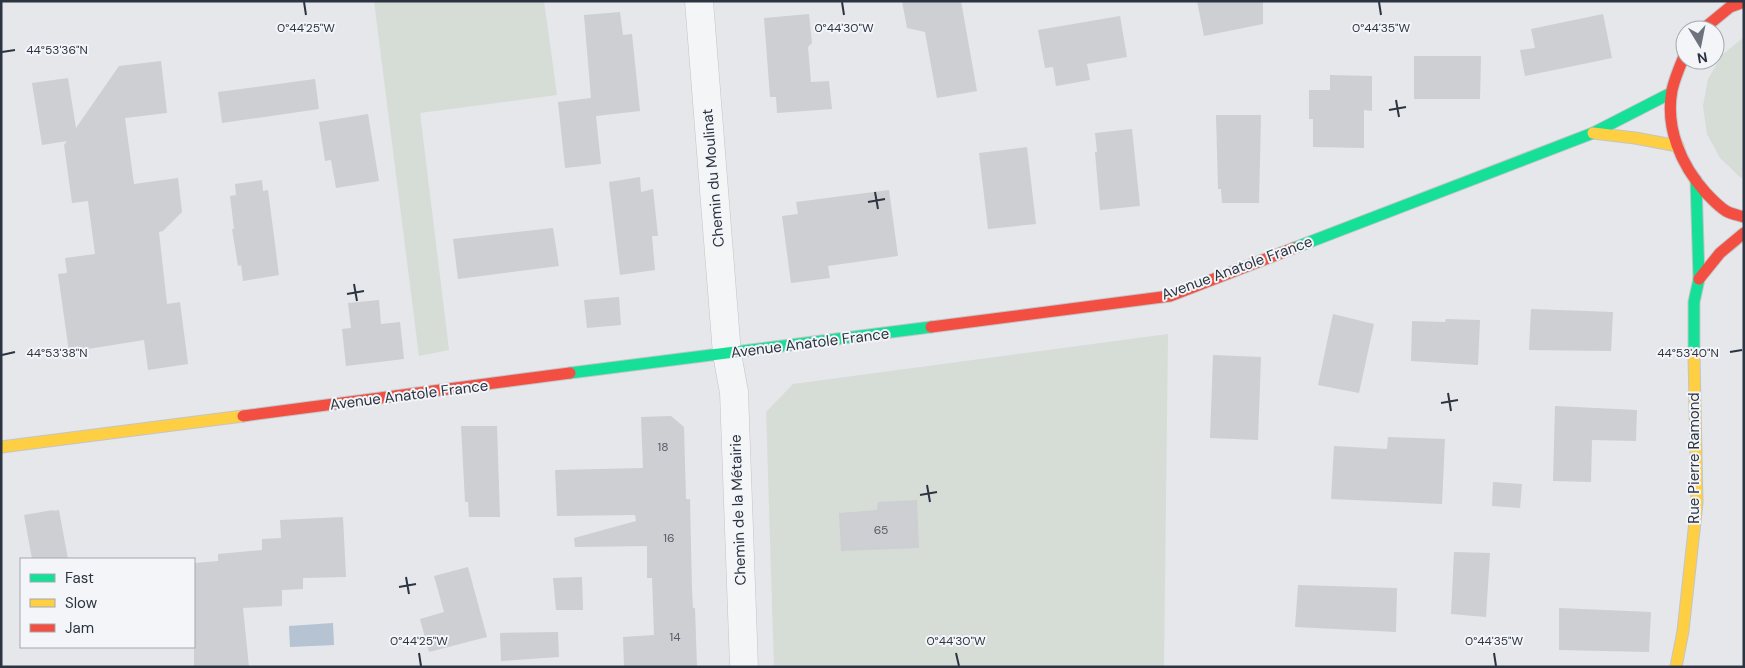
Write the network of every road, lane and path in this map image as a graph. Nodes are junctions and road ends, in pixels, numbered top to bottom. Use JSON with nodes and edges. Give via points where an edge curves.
{"nodes":[{"id":1,"x":699,"y":1,"type":"edge"},
{"id":2,"x":1744,"y":2,"type":"edge"},
{"id":3,"x":1708,"y":10,"type":"dead end"},
{"id":4,"x":1705,"y":20,"type":"edge"},
{"id":5,"x":1713,"y":20,"type":"edge"},
{"id":6,"x":1678,"y":70,"type":"edge"},
{"id":7,"x":1671,"y":93,"type":"junction"},
{"id":8,"x":1592,"y":133,"type":"junction"},
{"id":9,"x":1678,"y":146,"type":"junction"},
{"id":10,"x":1696,"y":180,"type":"junction"},
{"id":11,"x":1744,"y":217,"type":"edge"},
{"id":12,"x":1744,"y":233,"type":"edge"},
{"id":13,"x":1699,"y":279,"type":"junction"},
{"id":14,"x":726,"y":354,"type":"junction"},
{"id":15,"x":1,"y":447,"type":"edge"},
{"id":16,"x":744,"y":667,"type":"edge"},
{"id":17,"x":1676,"y":667,"type":"edge"}],
"edges":[{"from":1,"to":14,"type":"street","name":"Chemin du Moulinat"},
{"from":2,"to":5,"type":"street","via":[[1730,7]]},
{"from":3,"to":4,"type":"street"},
{"from":6,"to":7,"type":"street"},
{"from":7,"to":8,"type":"street","name":"Avenue Anatole France"},
{"from":7,"to":9,"type":"street","via":[[1671,122]]},
{"from":8,"to":9,"type":"street","name":"Avenue Anatole France"},
{"from":8,"to":14,"type":"street","name":"Avenue Anatole France","via":[[1170,296]]},
{"from":9,"to":10,"type":"street","via":[[1681,158]]},
{"from":10,"to":11,"type":"street","via":[[1725,210]]},
{"from":10,"to":13,"type":"street","name":"Rue Pierre Ramond"},
{"from":12,"to":13,"type":"street","name":"Rue Pierre Ramond","via":[[1720,253]]},
{"from":13,"to":17,"type":"street","name":"Rue Pierre Ramond","via":[[1694,302],[1697,503]]},
{"from":14,"to":15,"type":"street","name":"Avenue Anatole France"},
{"from":14,"to":16,"type":"street","name":"Chemin de la Métairie","via":[[734,392]]}]}
